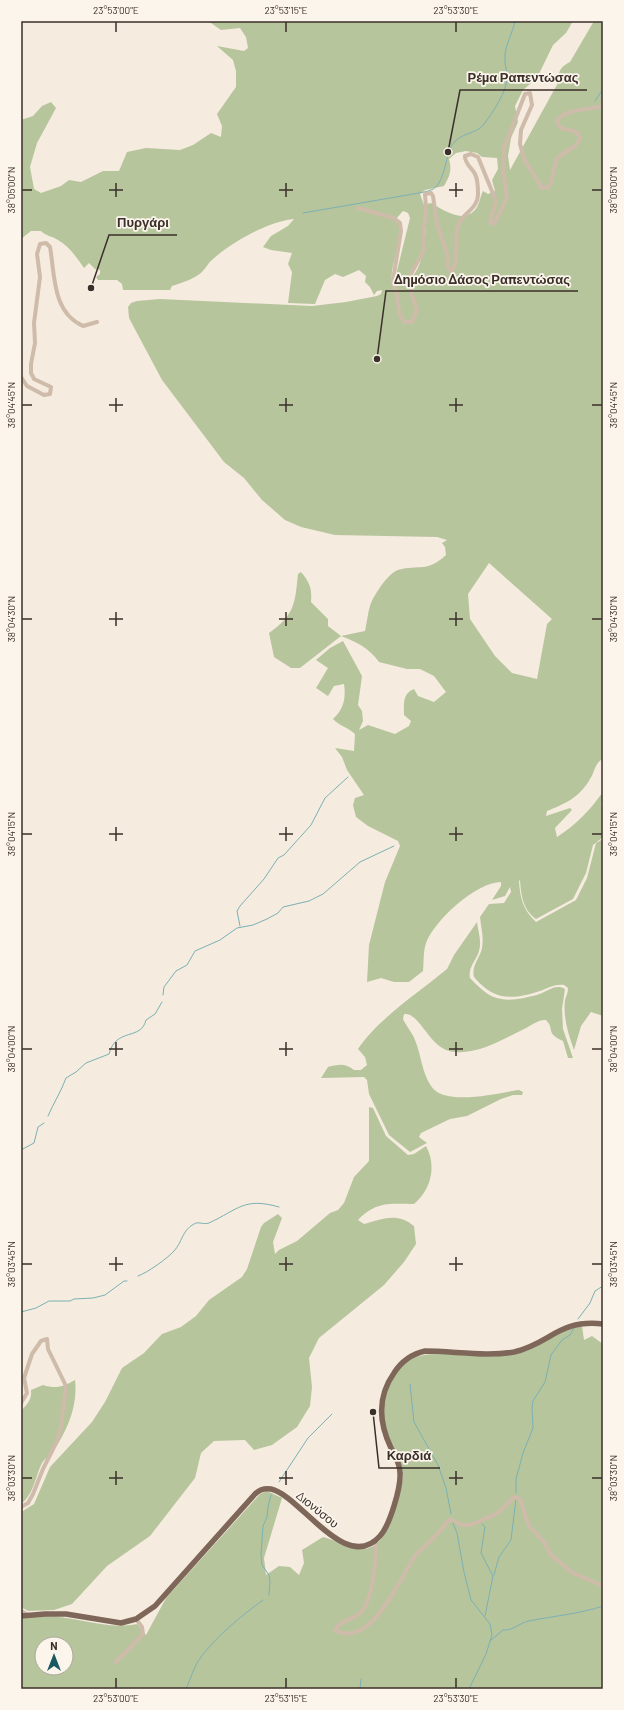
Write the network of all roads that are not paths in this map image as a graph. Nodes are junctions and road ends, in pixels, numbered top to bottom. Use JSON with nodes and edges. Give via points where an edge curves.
{"nodes":[{"id":1,"x":603,"y":106,"type":"edge"},
{"id":2,"x":358,"y":208,"type":"dead end"},
{"id":3,"x":97,"y":322,"type":"dead end"},
{"id":4,"x":21,"y":377,"type":"edge"},
{"id":5,"x":603,"y":1324,"type":"edge"},
{"id":6,"x":21,"y":1403,"type":"edge"},
{"id":7,"x":21,"y":1507,"type":"edge"},
{"id":8,"x":376,"y":1540,"type":"junction"},
{"id":9,"x":603,"y":1586,"type":"edge"},
{"id":10,"x":21,"y":1611,"type":"edge"},
{"id":11,"x":28,"y":1615,"type":"junction"},
{"id":12,"x":21,"y":1616,"type":"edge"},
{"id":13,"x":136,"y":1620,"type":"junction"},
{"id":14,"x":116,"y":1662,"type":"dead end"}],
"edges":[{"from":1,"to":2,"type":"street","via":[[567,113],[557,120],[561,128],[577,132],[580,140],[558,158],[550,184],[542,188],[522,155],[520,137],[532,101],[530,93],[525,94],[504,148],[506,198],[494,224],[490,222],[496,205],[478,157],[471,154],[465,156],[476,178],[478,195],[476,205],[458,225],[455,264],[452,271],[448,268],[448,256],[437,224],[433,196],[431,193],[425,194],[424,250],[410,276],[417,310],[412,322],[404,322],[400,317],[393,280],[400,223],[394,218]]},
{"from":3,"to":4,"type":"street","via":[[83,326],[69,317],[56,290],[50,247],[46,243],[40,244],[37,254],[40,277],[31,370],[34,379],[51,387],[50,394],[44,395],[28,387]]},
{"from":5,"to":8,"type":"main road","via":[[574,1325],[511,1352],[425,1351],[404,1362],[389,1380],[382,1401],[383,1427],[398,1460],[400,1474],[387,1526]]},
{"from":6,"to":7,"type":"street","via":[[27,1393],[24,1378],[30,1359],[41,1341],[46,1339],[48,1349],[66,1386],[59,1436],[31,1498]]},
{"from":8,"to":9,"type":"street","via":[[376,1560],[368,1598],[360,1613],[337,1626],[335,1630],[339,1632],[354,1632],[375,1619],[414,1558],[450,1519],[462,1525],[470,1525],[498,1513],[514,1497],[520,1499],[529,1526],[544,1542],[551,1555],[573,1573]]},
{"from":8,"to":13,"type":"main road","name":"Διονύσου","via":[[362,1546],[342,1541],[278,1492],[260,1490],[201,1552],[155,1606]]},
{"from":10,"to":11,"type":"street"},
{"from":11,"to":12,"type":"main road","name":"Διονύσου"},
{"from":11,"to":13,"type":"main road","name":"Διονύσου","via":[[73,1615],[121,1623]]},
{"from":13,"to":14,"type":"street","via":[[142,1627],[143,1634]]}]}
